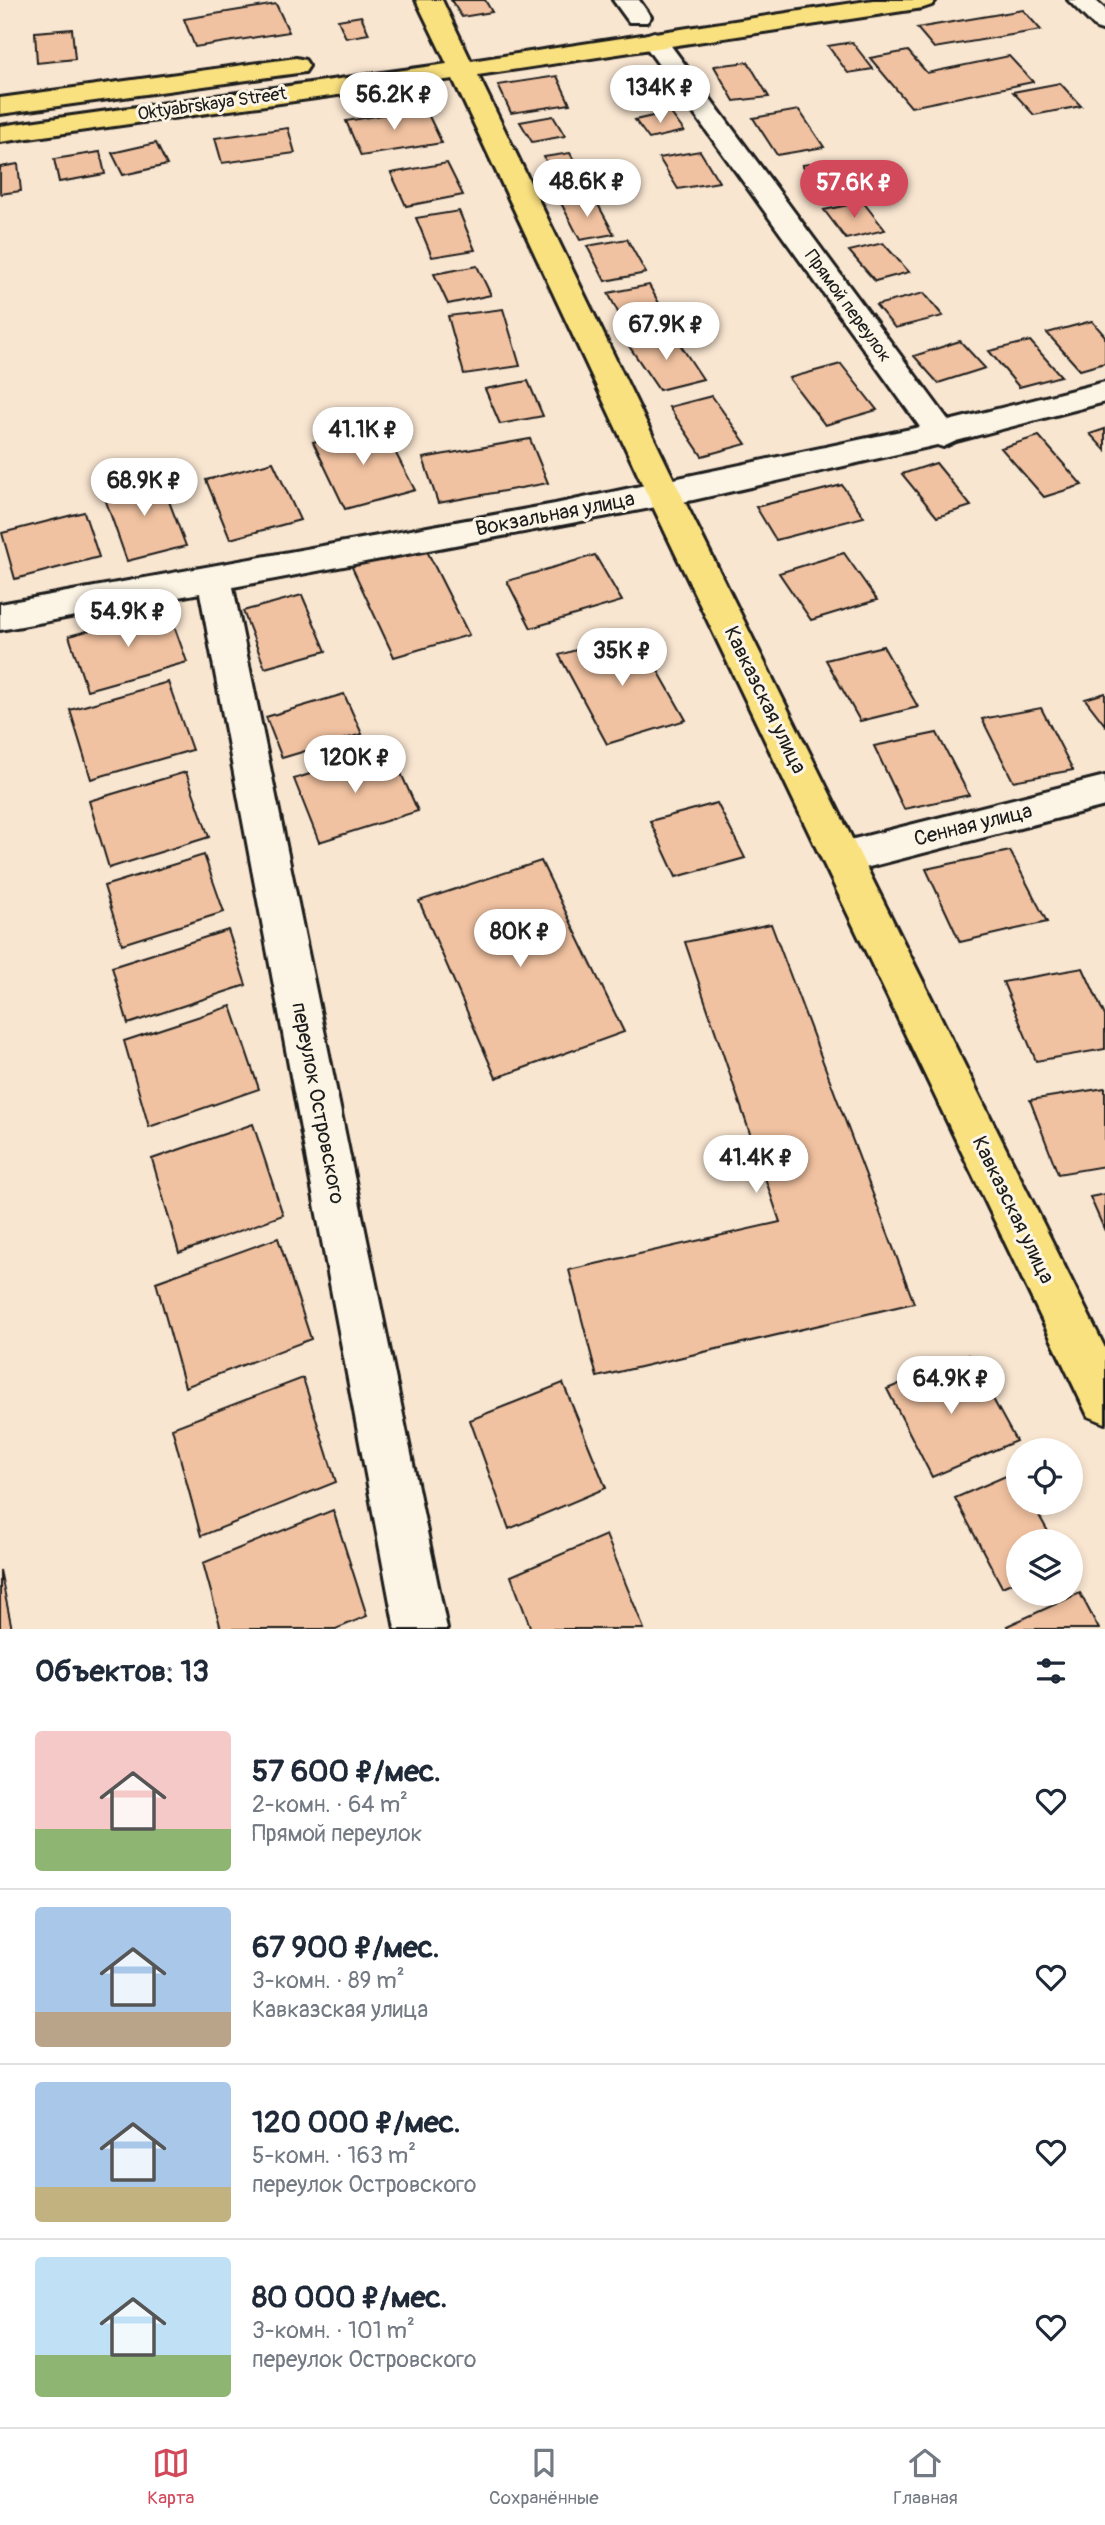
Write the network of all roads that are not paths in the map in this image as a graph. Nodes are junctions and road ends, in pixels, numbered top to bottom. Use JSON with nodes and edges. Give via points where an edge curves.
{"nodes":[{"id":1,"x":429,"y":0,"type":"edge"},
{"id":2,"x":923,"y":0,"type":"edge"},
{"id":3,"x":1081,"y":0,"type":"edge"},
{"id":4,"x":639,"y":18,"type":"edge"},
{"id":5,"x":1105,"y":23,"type":"edge"},
{"id":6,"x":452,"y":51,"type":"junction"},
{"id":7,"x":316,"y":63,"type":"dead end"},
{"id":8,"x":0,"y":106,"type":"edge"},
{"id":9,"x":0,"y":134,"type":"edge"},
{"id":10,"x":1105,"y":393,"type":"edge"},
{"id":11,"x":943,"y":436,"type":"junction"},
{"id":12,"x":664,"y":494,"type":"junction"},
{"id":13,"x":214,"y":578,"type":"junction"},
{"id":14,"x":0,"y":617,"type":"edge"},
{"id":15,"x":1105,"y":791,"type":"edge"},
{"id":16,"x":842,"y":858,"type":"junction"},
{"id":17,"x":1105,"y":1399,"type":"edge"},
{"id":18,"x":421,"y":1629,"type":"edge"}],
"edges":[{"from":1,"to":6,"type":"main road","name":"Кавказская улица"},
{"from":2,"to":4,"type":"main road","name":"Oktyabrskaya Street"},
{"from":3,"to":5,"type":"street"},
{"from":4,"to":6,"type":"main road","name":"Oktyabrskaya Street"},
{"from":4,"to":11,"type":"street","name":"Прямой переулок"},
{"from":6,"to":9,"type":"main road","name":"Oktyabrskaya Street"},
{"from":6,"to":12,"type":"main road","name":"Кавказская улица"},
{"from":7,"to":8,"type":"main road","name":"Oktyabrskaya Street"},
{"from":10,"to":11,"type":"street","name":"Вокзальная улица"},
{"from":11,"to":12,"type":"street","name":"Вокзальная улица"},
{"from":12,"to":13,"type":"street","name":"Вокзальная улица"},
{"from":12,"to":16,"type":"main road","name":"Кавказская улица"},
{"from":13,"to":14,"type":"street","name":"Вокзальная улица"},
{"from":13,"to":18,"type":"street","name":"переулок Островского"},
{"from":15,"to":16,"type":"street","name":"Сенная улица"},
{"from":16,"to":17,"type":"main road","name":"Кавказская улица"}]}
